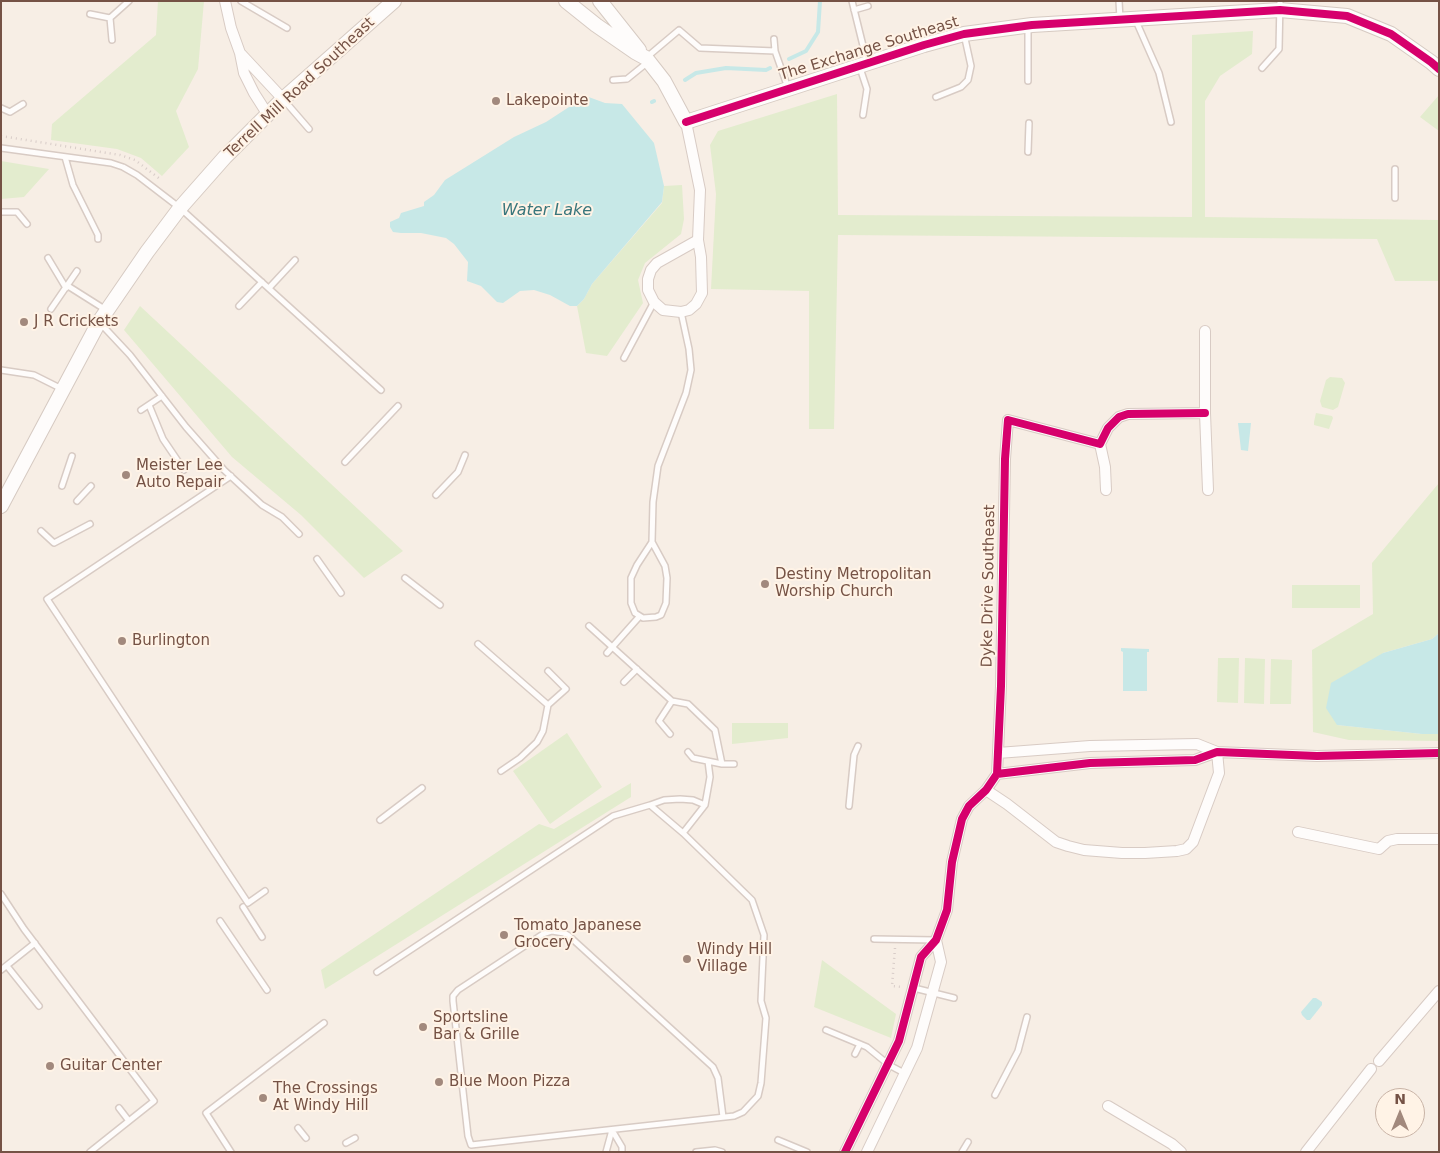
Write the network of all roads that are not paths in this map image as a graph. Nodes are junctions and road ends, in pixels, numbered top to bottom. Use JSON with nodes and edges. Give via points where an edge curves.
{"nodes":[{"id":1,"x":129,"y":1,"type":"edge"},
{"id":2,"x":240,"y":1,"type":"edge"},
{"id":3,"x":394,"y":1,"type":"edge"},
{"id":4,"x":566,"y":1,"type":"edge"},
{"id":5,"x":600,"y":1,"type":"edge"},
{"id":6,"x":852,"y":1,"type":"edge"},
{"id":7,"x":1119,"y":1,"type":"edge"},
{"id":8,"x":225,"y":2,"type":"edge"},
{"id":9,"x":868,"y":6,"type":"dead end"},
{"id":10,"x":1280,"y":6,"type":"edge"},
{"id":11,"x":854,"y":10,"type":"junction"},
{"id":12,"x":90,"y":14,"type":"dead end"},
{"id":13,"x":110,"y":18,"type":"junction"},
{"id":14,"x":1135,"y":18,"type":"junction"},
{"id":15,"x":1120,"y":20,"type":"junction"},
{"id":16,"x":1028,"y":25,"type":"junction"},
{"id":17,"x":288,"y":28,"type":"dead end"},
{"id":18,"x":964,"y":34,"type":"junction"},
{"id":19,"x":774,"y":39,"type":"dead end"},
{"id":20,"x":112,"y":40,"type":"dead end"},
{"id":21,"x":775,"y":52,"type":"junction"},
{"id":22,"x":240,"y":53,"type":"junction"},
{"id":23,"x":647,"y":60,"type":"junction"},
{"id":24,"x":863,"y":64,"type":"junction"},
{"id":25,"x":1262,"y":68,"type":"dead end"},
{"id":26,"x":1439,"y":69,"type":"edge"},
{"id":27,"x":613,"y":80,"type":"dead end"},
{"id":28,"x":1028,"y":81,"type":"dead end"},
{"id":29,"x":788,"y":88,"type":"junction"},
{"id":30,"x":936,"y":97,"type":"dead end"},
{"id":31,"x":283,"y":100,"type":"junction"},
{"id":32,"x":23,"y":104,"type":"dead end"},
{"id":33,"x":1,"y":108,"type":"edge"},
{"id":34,"x":268,"y":114,"type":"junction"},
{"id":35,"x":863,"y":115,"type":"dead end"},
{"id":36,"x":686,"y":122,"type":"junction"},
{"id":37,"x":1171,"y":122,"type":"dead end"},
{"id":38,"x":1029,"y":123,"type":"dead end"},
{"id":39,"x":309,"y":129,"type":"dead end"},
{"id":40,"x":1,"y":148,"type":"edge"},
{"id":41,"x":1028,"y":152,"type":"dead end"},
{"id":42,"x":65,"y":157,"type":"junction"},
{"id":43,"x":1395,"y":170,"type":"dead end"},
{"id":44,"x":1395,"y":198,"type":"dead end"},
{"id":45,"x":180,"y":208,"type":"junction"},
{"id":46,"x":1,"y":212,"type":"edge"},
{"id":47,"x":27,"y":224,"type":"dead end"},
{"id":48,"x":98,"y":239,"type":"dead end"},
{"id":49,"x":698,"y":240,"type":"junction"},
{"id":50,"x":48,"y":258,"type":"dead end"},
{"id":51,"x":296,"y":260,"type":"dead end"},
{"id":52,"x":77,"y":271,"type":"dead end"},
{"id":53,"x":262,"y":282,"type":"junction"},
{"id":54,"x":67,"y":287,"type":"junction"},
{"id":55,"x":269,"y":288,"type":"junction"},
{"id":56,"x":654,"y":302,"type":"junction"},
{"id":57,"x":239,"y":306,"type":"dead end"},
{"id":58,"x":51,"y":310,"type":"dead end"},
{"id":59,"x":681,"y":312,"type":"junction"},
{"id":60,"x":102,"y":316,"type":"junction"},
{"id":61,"x":1205,"y":331,"type":"dead end"},
{"id":62,"x":624,"y":358,"type":"dead end"},
{"id":63,"x":1,"y":370,"type":"edge"},
{"id":64,"x":62,"y":389,"type":"junction"},
{"id":65,"x":381,"y":390,"type":"dead end"},
{"id":66,"x":162,"y":396,"type":"junction"},
{"id":67,"x":149,"y":405,"type":"junction"},
{"id":68,"x":398,"y":406,"type":"dead end"},
{"id":69,"x":142,"y":410,"type":"dead end"},
{"id":70,"x":1205,"y":413,"type":"junction"},
{"id":71,"x":1100,"y":444,"type":"junction"},
{"id":72,"x":465,"y":455,"type":"dead end"},
{"id":73,"x":72,"y":456,"type":"dead end"},
{"id":74,"x":345,"y":462,"type":"dead end"},
{"id":75,"x":184,"y":470,"type":"dead end"},
{"id":76,"x":231,"y":476,"type":"junction"},
{"id":77,"x":62,"y":486,"type":"dead end"},
{"id":78,"x":91,"y":486,"type":"dead end"},
{"id":79,"x":1106,"y":490,"type":"dead end"},
{"id":80,"x":1208,"y":490,"type":"dead end"},
{"id":81,"x":436,"y":495,"type":"dead end"},
{"id":82,"x":77,"y":501,"type":"dead end"},
{"id":83,"x":1,"y":506,"type":"edge"},
{"id":84,"x":90,"y":524,"type":"dead end"},
{"id":85,"x":41,"y":531,"type":"dead end"},
{"id":86,"x":299,"y":534,"type":"dead end"},
{"id":87,"x":652,"y":542,"type":"junction"},
{"id":88,"x":317,"y":559,"type":"dead end"},
{"id":89,"x":405,"y":578,"type":"dead end"},
{"id":90,"x":342,"y":593,"type":"dead end"},
{"id":91,"x":440,"y":605,"type":"dead end"},
{"id":92,"x":639,"y":616,"type":"junction"},
{"id":93,"x":590,"y":626,"type":"dead end"},
{"id":94,"x":478,"y":644,"type":"dead end"},
{"id":95,"x":613,"y":647,"type":"junction"},
{"id":96,"x":607,"y":653,"type":"dead end"},
{"id":97,"x":637,"y":669,"type":"junction"},
{"id":98,"x":548,"y":671,"type":"dead end"},
{"id":99,"x":624,"y":682,"type":"dead end"},
{"id":100,"x":672,"y":701,"type":"junction"},
{"id":101,"x":548,"y":705,"type":"junction"},
{"id":102,"x":670,"y":734,"type":"dead end"},
{"id":103,"x":858,"y":746,"type":"dead end"},
{"id":104,"x":688,"y":752,"type":"dead end"},
{"id":105,"x":1217,"y":752,"type":"junction"},
{"id":106,"x":998,"y":753,"type":"junction"},
{"id":107,"x":1439,"y":753,"type":"edge"},
{"id":108,"x":708,"y":761,"type":"junction"},
{"id":109,"x":722,"y":764,"type":"junction"},
{"id":110,"x":734,"y":764,"type":"dead end"},
{"id":111,"x":501,"y":771,"type":"dead end"},
{"id":112,"x":997,"y":774,"type":"junction"},
{"id":113,"x":422,"y":788,"type":"dead end"},
{"id":114,"x":986,"y":790,"type":"junction"},
{"id":115,"x":650,"y":805,"type":"junction"},
{"id":116,"x":705,"y":805,"type":"junction"},
{"id":117,"x":849,"y":806,"type":"dead end"},
{"id":118,"x":380,"y":820,"type":"dead end"},
{"id":119,"x":1298,"y":832,"type":"dead end"},
{"id":120,"x":683,"y":833,"type":"junction"},
{"id":121,"x":1439,"y":839,"type":"edge"},
{"id":122,"x":265,"y":892,"type":"dead end"},
{"id":123,"x":1,"y":894,"type":"edge"},
{"id":124,"x":243,"y":907,"type":"dead end"},
{"id":125,"x":220,"y":921,"type":"dead end"},
{"id":126,"x":262,"y":937,"type":"dead end"},
{"id":127,"x":874,"y":939,"type":"dead end"},
{"id":128,"x":936,"y":940,"type":"junction"},
{"id":129,"x":35,"y":943,"type":"junction"},
{"id":130,"x":7,"y":966,"type":"junction"},
{"id":131,"x":1,"y":970,"type":"edge"},
{"id":132,"x":377,"y":972,"type":"dead end"},
{"id":133,"x":914,"y":988,"type":"junction"},
{"id":134,"x":267,"y":990,"type":"dead end"},
{"id":135,"x":1439,"y":991,"type":"edge"},
{"id":136,"x":933,"y":993,"type":"junction"},
{"id":137,"x":954,"y":998,"type":"dead end"},
{"id":138,"x":39,"y":1006,"type":"dead end"},
{"id":139,"x":1027,"y":1017,"type":"dead end"},
{"id":140,"x":324,"y":1024,"type":"dead end"},
{"id":141,"x":826,"y":1030,"type":"dead end"},
{"id":142,"x":860,"y":1044,"type":"junction"},
{"id":143,"x":855,"y":1054,"type":"dead end"},
{"id":144,"x":1379,"y":1061,"type":"dead end"},
{"id":145,"x":888,"y":1065,"type":"junction"},
{"id":146,"x":1371,"y":1069,"type":"dead end"},
{"id":147,"x":906,"y":1074,"type":"junction"},
{"id":148,"x":995,"y":1095,"type":"dead end"},
{"id":149,"x":1108,"y":1106,"type":"dead end"},
{"id":150,"x":119,"y":1108,"type":"dead end"},
{"id":151,"x":722,"y":1118,"type":"junction"},
{"id":152,"x":129,"y":1121,"type":"junction"},
{"id":153,"x":298,"y":1128,"type":"dead end"},
{"id":154,"x":612,"y":1130,"type":"junction"},
{"id":155,"x":306,"y":1138,"type":"dead end"},
{"id":156,"x":355,"y":1138,"type":"dead end"},
{"id":157,"x":778,"y":1140,"type":"dead end"},
{"id":158,"x":968,"y":1142,"type":"dead end"},
{"id":159,"x":346,"y":1143,"type":"dead end"},
{"id":160,"x":90,"y":1152,"type":"edge"},
{"id":161,"x":231,"y":1152,"type":"edge"},
{"id":162,"x":606,"y":1152,"type":"edge"},
{"id":163,"x":622,"y":1152,"type":"edge"},
{"id":164,"x":696,"y":1152,"type":"edge"},
{"id":165,"x":722,"y":1152,"type":"edge"},
{"id":166,"x":807,"y":1152,"type":"edge"},
{"id":167,"x":845,"y":1152,"type":"edge"},
{"id":168,"x":867,"y":1152,"type":"edge"},
{"id":169,"x":962,"y":1152,"type":"edge"},
{"id":170,"x":1181,"y":1152,"type":"edge"},
{"id":171,"x":1306,"y":1152,"type":"edge"}],
"edges":[{"from":1,"to":13,"type":"lane"},
{"from":2,"to":8,"type":"lane"},
{"from":2,"to":17,"type":"lane"},
{"from":3,"to":31,"type":"street","name":"Terrell Mill Road Southeast"},
{"from":4,"to":23,"type":"street"},
{"from":5,"to":23,"type":"street"},
{"from":6,"to":11,"type":"lane"},
{"from":7,"to":15,"type":"lane"},
{"from":8,"to":22,"type":"street"},
{"from":9,"to":11,"type":"lane"},
{"from":10,"to":14,"type":"street","name":"The Exchange Southeast"},
{"from":10,"to":25,"type":"lane","via":[[1279,48]]},
{"from":10,"to":26,"type":"street","name":"The Exchange Southeast","via":[[1347,16],[1392,34]]},
{"from":11,"to":24,"type":"lane"},
{"from":12,"to":13,"type":"lane"},
{"from":13,"to":20,"type":"lane"},
{"from":14,"to":15,"type":"street","name":"The Exchange Southeast"},
{"from":14,"to":37,"type":"lane","via":[[1159,73]]},
{"from":15,"to":16,"type":"street","name":"The Exchange Southeast"},
{"from":16,"to":18,"type":"street","name":"The Exchange Southeast"},
{"from":16,"to":28,"type":"lane"},
{"from":18,"to":24,"type":"street","name":"The Exchange Southeast"},
{"from":18,"to":30,"type":"lane","via":[[971,66],[968,80],[961,87]]},
{"from":19,"to":21,"type":"lane"},
{"from":21,"to":23,"type":"lane","via":[[700,48],[679,30]]},
{"from":21,"to":29,"type":"lane"},
{"from":22,"to":31,"type":"street"},
{"from":22,"to":34,"type":"street","via":[[244,73]]},
{"from":23,"to":27,"type":"lane","via":[[627,79]]},
{"from":23,"to":36,"type":"street","via":[[664,81]]},
{"from":24,"to":29,"type":"street","name":"The Exchange Southeast"},
{"from":24,"to":35,"type":"lane","via":[[868,89]]},
{"from":29,"to":36,"type":"street","name":"The Exchange Southeast"},
{"from":31,"to":34,"type":"street","name":"Terrell Mill Road Southeast"},
{"from":31,"to":39,"type":"lane"},
{"from":32,"to":33,"type":"lane","via":[[10,112]]},
{"from":34,"to":45,"type":"street","name":"Terrell Mill Road Southeast","via":[[225,156]]},
{"from":36,"to":49,"type":"street","via":[[700,190]]},
{"from":38,"to":41,"type":"lane"},
{"from":40,"to":42,"type":"lane"},
{"from":42,"to":45,"type":"lane","via":[[123,167]]},
{"from":42,"to":48,"type":"lane","via":[[73,185]]},
{"from":43,"to":44,"type":"lane"},
{"from":45,"to":53,"type":"lane"},
{"from":45,"to":60,"type":"street","name":"Terrell Mill Road Southeast"},
{"from":46,"to":47,"type":"lane","via":[[17,212]]},
{"from":49,"to":56,"type":"street","via":[[657,263],[651,270],[648,290]]},
{"from":49,"to":59,"type":"street","via":[[702,293],[696,304]]},
{"from":50,"to":54,"type":"lane"},
{"from":51,"to":55,"type":"lane"},
{"from":52,"to":54,"type":"lane"},
{"from":53,"to":55,"type":"lane"},
{"from":53,"to":57,"type":"lane"},
{"from":54,"to":58,"type":"lane"},
{"from":54,"to":60,"type":"lane"},
{"from":55,"to":65,"type":"lane"},
{"from":56,"to":59,"type":"street","via":[[663,310]]},
{"from":56,"to":62,"type":"lane"},
{"from":59,"to":87,"type":"lane","via":[[689,348],[690,375],[658,466]]},
{"from":60,"to":64,"type":"street","name":"Terrell Mill Road Southeast"},
{"from":60,"to":66,"type":"lane"},
{"from":61,"to":70,"type":"street"},
{"from":63,"to":64,"type":"lane","via":[[34,375]]},
{"from":64,"to":83,"type":"street","name":"Terrell Mill Road Southeast"},
{"from":66,"to":67,"type":"lane"},
{"from":66,"to":76,"type":"lane"},
{"from":67,"to":69,"type":"lane"},
{"from":67,"to":75,"type":"lane","via":[[162,438]]},
{"from":68,"to":74,"type":"lane"},
{"from":70,"to":71,"type":"street","via":[[1128,414],[1108,428]]},
{"from":70,"to":80,"type":"street"},
{"from":71,"to":79,"type":"street"},
{"from":71,"to":106,"type":"street","name":"Dyke Drive Southeast","via":[[1008,420]]},
{"from":72,"to":81,"type":"lane","via":[[458,472]]},
{"from":73,"to":77,"type":"lane"},
{"from":76,"to":86,"type":"lane"},
{"from":76,"to":122,"type":"lane","via":[[47,599],[248,903]]},
{"from":78,"to":82,"type":"lane"},
{"from":84,"to":85,"type":"lane","via":[[54,543]]},
{"from":87,"to":92,"type":"lane","via":[[632,578],[631,603]]},
{"from":87,"to":92,"type":"lane","via":[[665,566],[666,607],[656,617]]},
{"from":88,"to":90,"type":"lane"},
{"from":89,"to":91,"type":"lane"},
{"from":92,"to":95,"type":"lane"},
{"from":93,"to":95,"type":"lane"},
{"from":94,"to":101,"type":"lane"},
{"from":95,"to":96,"type":"lane"},
{"from":95,"to":97,"type":"lane"},
{"from":97,"to":99,"type":"lane"},
{"from":97,"to":100,"type":"lane"},
{"from":98,"to":101,"type":"lane","via":[[566,689]]},
{"from":100,"to":102,"type":"lane","via":[[659,721]]},
{"from":100,"to":109,"type":"lane","via":[[688,704],[715,730]]},
{"from":101,"to":111,"type":"lane","via":[[544,726],[536,742]]},
{"from":103,"to":117,"type":"lane","via":[[854,755]]},
{"from":104,"to":108,"type":"lane","via":[[693,758]]},
{"from":105,"to":106,"type":"street","via":[[1197,744],[1090,746]]},
{"from":105,"to":107,"type":"street","via":[[1317,756]]},
{"from":105,"to":112,"type":"street","via":[[1195,760],[1090,763]]},
{"from":105,"to":114,"type":"street","via":[[1219,773],[1192,842],[1186,849],[1177,851],[1122,853],[1068,846],[1056,842]]},
{"from":106,"to":112,"type":"street","name":"Dyke Drive Southeast"},
{"from":108,"to":109,"type":"lane"},
{"from":108,"to":116,"type":"lane","via":[[710,777]]},
{"from":109,"to":110,"type":"lane"},
{"from":112,"to":114,"type":"street"},
{"from":113,"to":118,"type":"lane"},
{"from":114,"to":128,"type":"street","via":[[969,806],[962,819],[952,862],[947,910]]},
{"from":115,"to":116,"type":"lane","via":[[680,799]]},
{"from":115,"to":120,"type":"lane"},
{"from":115,"to":132,"type":"lane","via":[[613,816]]},
{"from":116,"to":120,"type":"lane"},
{"from":119,"to":121,"type":"street","via":[[1379,849],[1388,841],[1397,839]]},
{"from":120,"to":151,"type":"lane","via":[[752,900],[764,935],[761,1001],[766,1018],[758,1096],[739,1115]]},
{"from":123,"to":129,"type":"lane"},
{"from":124,"to":126,"type":"lane"},
{"from":125,"to":134,"type":"lane"},
{"from":127,"to":128,"type":"lane"},
{"from":128,"to":133,"type":"street","via":[[921,958]]},
{"from":128,"to":136,"type":"street","via":[[941,962]]},
{"from":129,"to":130,"type":"lane"},
{"from":129,"to":152,"type":"lane","via":[[154,1101]]},
{"from":130,"to":131,"type":"lane"},
{"from":130,"to":138,"type":"lane"},
{"from":133,"to":136,"type":"lane"},
{"from":133,"to":145,"type":"street","via":[[899,1042]]},
{"from":135,"to":144,"type":"street"},
{"from":136,"to":137,"type":"lane"},
{"from":136,"to":147,"type":"street"},
{"from":139,"to":148,"type":"lane","via":[[1018,1051]]},
{"from":140,"to":161,"type":"lane","via":[[206,1113]]},
{"from":141,"to":142,"type":"lane"},
{"from":142,"to":143,"type":"lane"},
{"from":142,"to":145,"type":"lane"},
{"from":145,"to":147,"type":"lane"},
{"from":145,"to":167,"type":"street"},
{"from":146,"to":171,"type":"street"},
{"from":147,"to":168,"type":"street"},
{"from":149,"to":170,"type":"street"},
{"from":150,"to":152,"type":"lane"},
{"from":151,"to":154,"type":"lane"},
{"from":151,"to":154,"type":"lane","via":[[717,1074],[713,1066],[564,933],[552,931],[543,934],[455,993],[453,1001],[471,1145]]},
{"from":152,"to":160,"type":"lane"},
{"from":153,"to":155,"type":"lane"},
{"from":154,"to":162,"type":"lane"},
{"from":154,"to":163,"type":"lane"},
{"from":156,"to":159,"type":"lane"},
{"from":157,"to":166,"type":"lane"},
{"from":158,"to":169,"type":"lane"},
{"from":164,"to":165,"type":"lane"}]}
